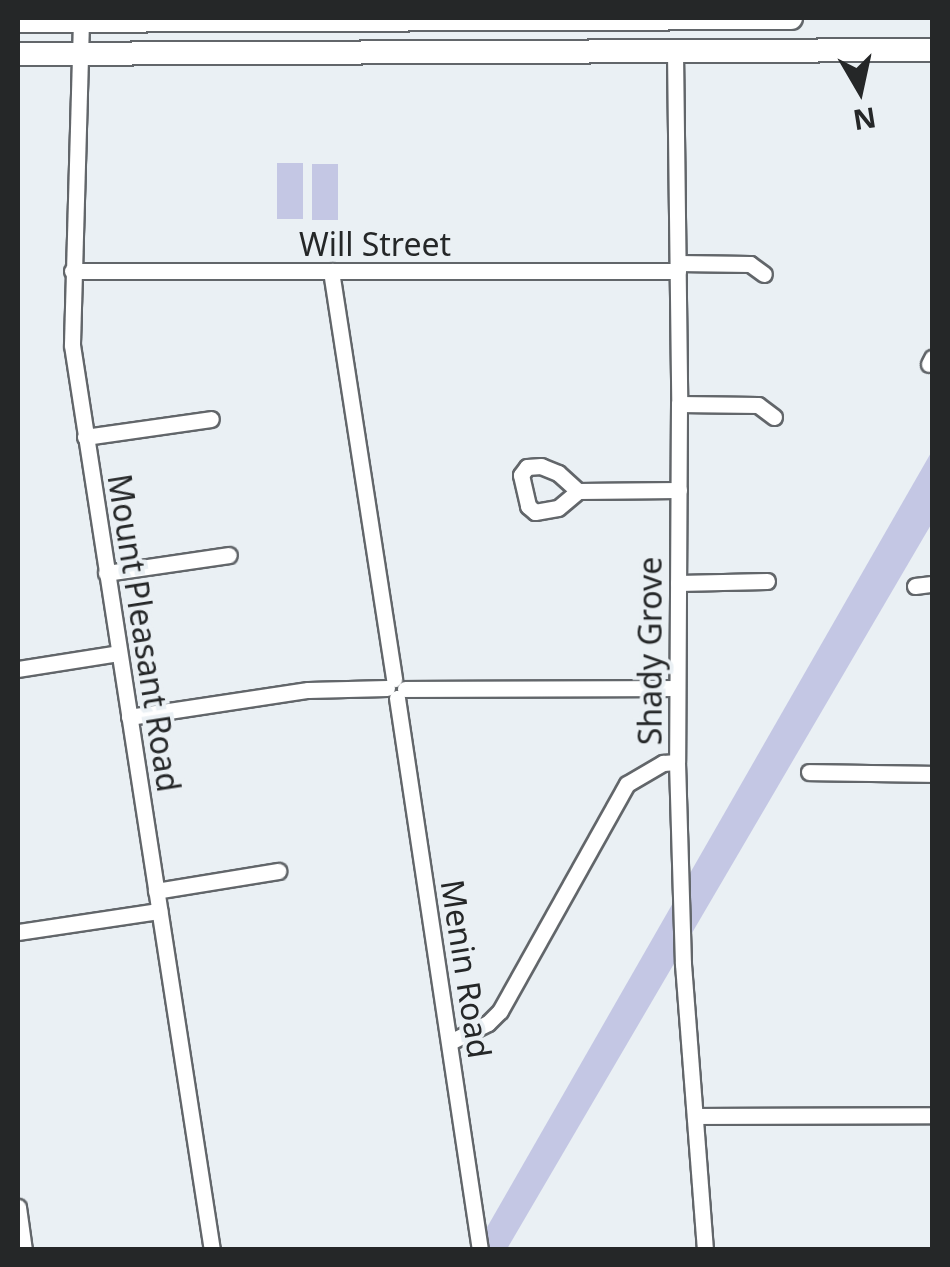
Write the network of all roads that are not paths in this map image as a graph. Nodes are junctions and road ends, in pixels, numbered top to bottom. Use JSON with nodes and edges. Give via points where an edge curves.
{"nodes":[{"id":1,"x":553,"y":18,"type":"edge"},
{"id":2,"x":791,"y":18,"type":"edge"},
{"id":3,"x":674,"y":19,"type":"edge"},
{"id":4,"x":18,"y":21,"type":"edge"},
{"id":5,"x":81,"y":22,"type":"junction"},
{"id":6,"x":932,"y":50,"type":"edge"},
{"id":7,"x":675,"y":52,"type":"junction"},
{"id":8,"x":18,"y":54,"type":"edge"},
{"id":9,"x":82,"y":54,"type":"junction"},
{"id":10,"x":678,"y":267,"type":"junction"},
{"id":11,"x":72,"y":271,"type":"junction"},
{"id":12,"x":331,"y":271,"type":"junction"},
{"id":13,"x":764,"y":274,"type":"dead end"},
{"id":14,"x":680,"y":404,"type":"junction"},
{"id":15,"x":774,"y":417,"type":"dead end"},
{"id":16,"x":211,"y":419,"type":"dead end"},
{"id":17,"x":85,"y":437,"type":"junction"},
{"id":18,"x":679,"y":490,"type":"junction"},
{"id":19,"x":578,"y":491,"type":"dead end"},
{"id":20,"x":229,"y":555,"type":"dead end"},
{"id":21,"x":106,"y":573,"type":"junction"},
{"id":22,"x":767,"y":581,"type":"dead end"},
{"id":23,"x":678,"y":583,"type":"junction"},
{"id":24,"x":932,"y":584,"type":"edge"},
{"id":25,"x":915,"y":586,"type":"dead end"},
{"id":26,"x":119,"y":654,"type":"junction"},
{"id":27,"x":18,"y":669,"type":"edge"},
{"id":28,"x":396,"y":688,"type":"junction"},
{"id":29,"x":677,"y":688,"type":"junction"},
{"id":30,"x":129,"y":717,"type":"junction"},
{"id":31,"x":677,"y":762,"type":"junction"},
{"id":32,"x":809,"y":772,"type":"dead end"},
{"id":33,"x":932,"y":774,"type":"edge"},
{"id":34,"x":278,"y":871,"type":"dead end"},
{"id":35,"x":156,"y":891,"type":"junction"},
{"id":36,"x":159,"y":911,"type":"junction"},
{"id":37,"x":18,"y":932,"type":"edge"},
{"id":38,"x":450,"y":1042,"type":"junction"},
{"id":39,"x":695,"y":1116,"type":"junction"},
{"id":40,"x":932,"y":1116,"type":"edge"},
{"id":41,"x":18,"y":1207,"type":"edge"},
{"id":42,"x":24,"y":1250,"type":"edge"},
{"id":43,"x":212,"y":1250,"type":"edge"},
{"id":44,"x":480,"y":1250,"type":"edge"},
{"id":45,"x":705,"y":1250,"type":"edge"}],
"edges":[{"from":1,"to":3,"type":"main road"},
{"from":1,"to":5,"type":"main road"},
{"from":2,"to":3,"type":"main road"},
{"from":3,"to":7,"type":"main road"},
{"from":4,"to":5,"type":"main road"},
{"from":5,"to":9,"type":"street","name":"Mount Pleasant Road"},
{"from":6,"to":7,"type":"main road"},
{"from":7,"to":9,"type":"main road"},
{"from":7,"to":10,"type":"street","name":"Shady Grove"},
{"from":8,"to":9,"type":"main road"},
{"from":9,"to":11,"type":"street","name":"Mount Pleasant Road"},
{"from":10,"to":12,"type":"street","name":"Will Street"},
{"from":10,"to":13,"type":"street","name":"Will Street","via":[[750,264]]},
{"from":10,"to":14,"type":"street","name":"Shady Grove"},
{"from":11,"to":12,"type":"street","name":"Will Street"},
{"from":11,"to":17,"type":"street","name":"Mount Pleasant Road","via":[[72,345]]},
{"from":12,"to":28,"type":"street","name":"Menin Road"},
{"from":14,"to":15,"type":"street","via":[[758,404]]},
{"from":14,"to":18,"type":"street","name":"Shady Grove"},
{"from":16,"to":17,"type":"street"},
{"from":17,"to":21,"type":"street","name":"Mount Pleasant Road"},
{"from":18,"to":19,"type":"street"},
{"from":18,"to":23,"type":"street","name":"Shady Grove"},
{"from":20,"to":21,"type":"street"},
{"from":21,"to":26,"type":"street","name":"Mount Pleasant Road"},
{"from":22,"to":23,"type":"street"},
{"from":23,"to":29,"type":"street","name":"Shady Grove"},
{"from":24,"to":25,"type":"street"},
{"from":26,"to":27,"type":"street"},
{"from":26,"to":30,"type":"street","name":"Mount Pleasant Road"},
{"from":28,"to":29,"type":"street"},
{"from":28,"to":30,"type":"street","via":[[308,690]]},
{"from":28,"to":38,"type":"street","name":"Menin Road"},
{"from":29,"to":31,"type":"street","name":"Shady Grove"},
{"from":30,"to":35,"type":"street","name":"Mount Pleasant Road"},
{"from":31,"to":38,"type":"street","via":[[627,784],[500,1012]]},
{"from":31,"to":39,"type":"street","name":"Shady Grove"},
{"from":32,"to":33,"type":"street"},
{"from":34,"to":35,"type":"street"},
{"from":35,"to":36,"type":"street","name":"Mount Pleasant Road"},
{"from":36,"to":37,"type":"street"},
{"from":36,"to":43,"type":"street","name":"Mount Pleasant Road"},
{"from":38,"to":44,"type":"street","name":"Menin Road"},
{"from":39,"to":40,"type":"street"},
{"from":39,"to":45,"type":"street","name":"Shady Grove"},
{"from":41,"to":42,"type":"street"}]}
